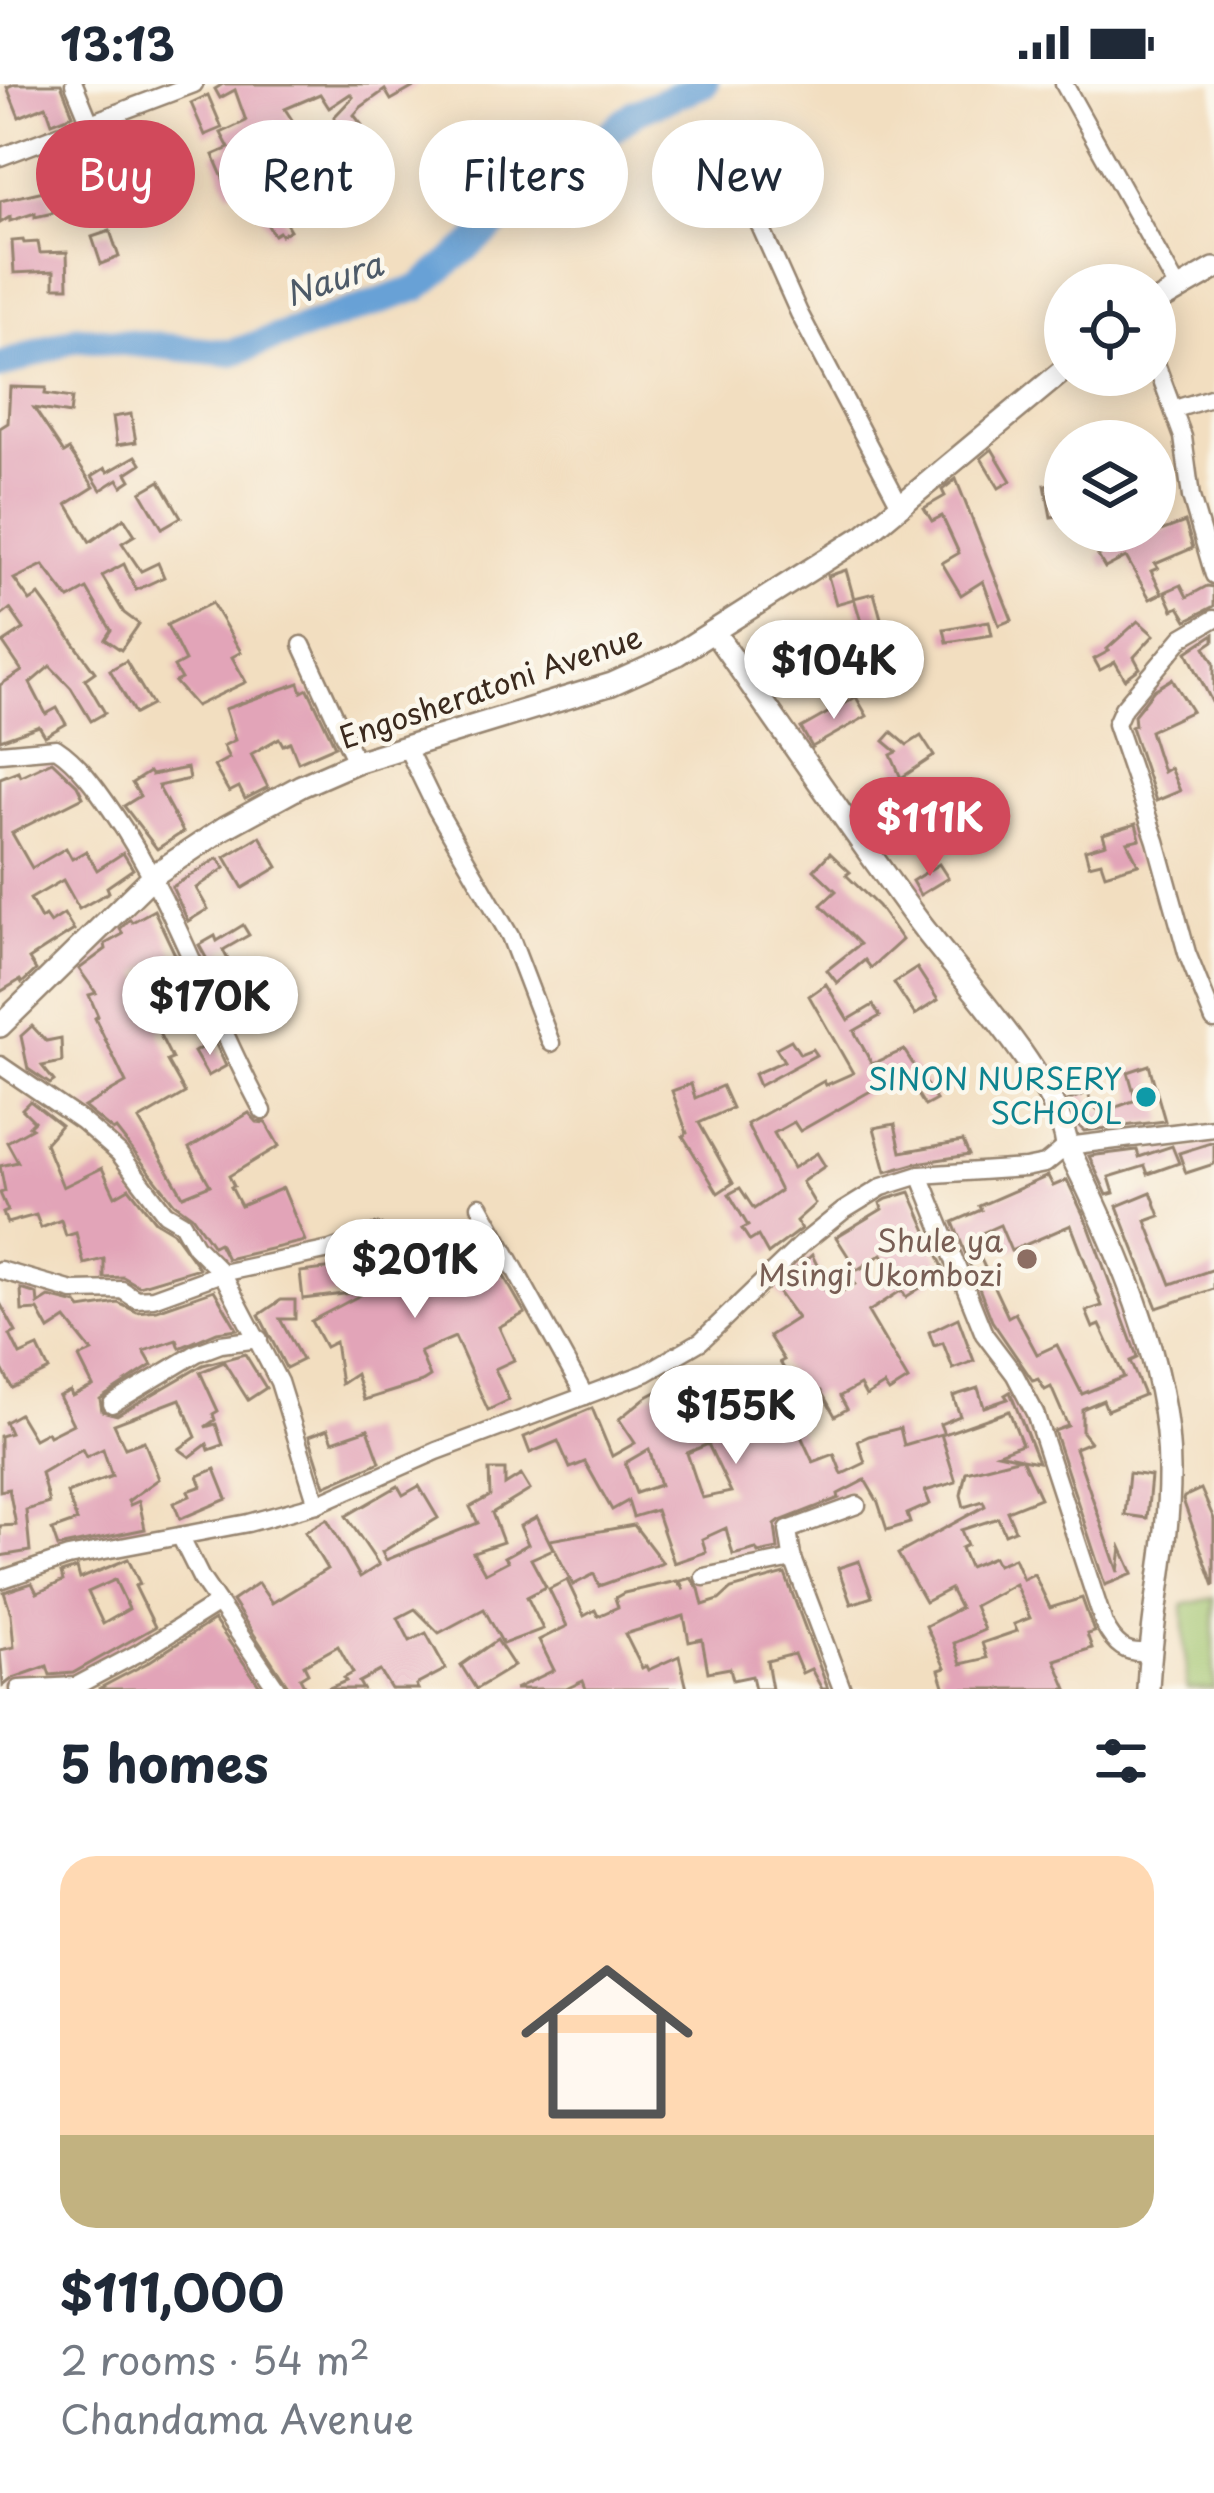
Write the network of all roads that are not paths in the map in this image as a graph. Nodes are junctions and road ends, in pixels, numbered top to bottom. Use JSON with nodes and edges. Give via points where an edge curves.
{"nodes":[{"id":1,"x":74,"y":84,"type":"edge"},
{"id":2,"x":194,"y":84,"type":"edge"},
{"id":3,"x":1064,"y":84,"type":"edge"},
{"id":4,"x":89,"y":120,"type":"edge"},
{"id":5,"x":95,"y":120,"type":"edge"},
{"id":6,"x":36,"y":140,"type":"edge"},
{"id":7,"x":1,"y":152,"type":"edge"},
{"id":8,"x":761,"y":228,"type":"edge"},
{"id":9,"x":1214,"y":269,"type":"edge"},
{"id":10,"x":1178,"y":289,"type":"joint"},
{"id":11,"x":1044,"y":386,"type":"edge"},
{"id":12,"x":1169,"y":396,"type":"edge"},
{"id":13,"x":1214,"y":397,"type":"edge"},
{"id":14,"x":1175,"y":410,"type":"junction"},
{"id":15,"x":899,"y":503,"type":"junction"},
{"id":16,"x":1214,"y":575,"type":"edge"},
{"id":17,"x":1214,"y":619,"type":"edge"},
{"id":18,"x":714,"y":632,"type":"junction"},
{"id":19,"x":302,"y":645,"type":"dead end"},
{"id":20,"x":406,"y":746,"type":"junction"},
{"id":21,"x":0,"y":754,"type":"edge"},
{"id":22,"x":356,"y":763,"type":"junction"},
{"id":23,"x":154,"y":875,"type":"junction"},
{"id":24,"x":1214,"y":1020,"type":"edge"},
{"id":25,"x":0,"y":1025,"type":"edge"},
{"id":26,"x":551,"y":1043,"type":"dead end"},
{"id":27,"x":0,"y":1065,"type":"edge"},
{"id":28,"x":263,"y":1111,"type":"dead end"},
{"id":29,"x":1214,"y":1128,"type":"edge"},
{"id":30,"x":1067,"y":1146,"type":"junction"},
{"id":31,"x":920,"y":1175,"type":"junction"},
{"id":32,"x":480,"y":1206,"type":"dead end"},
{"id":33,"x":377,"y":1233,"type":"dead end"},
{"id":34,"x":0,"y":1270,"type":"edge"},
{"id":35,"x":222,"y":1273,"type":"junction"},
{"id":36,"x":260,"y":1339,"type":"junction"},
{"id":37,"x":585,"y":1396,"type":"junction"},
{"id":38,"x":112,"y":1404,"type":"dead end"},
{"id":39,"x":317,"y":1504,"type":"junction"},
{"id":40,"x":856,"y":1504,"type":"dead end"},
{"id":41,"x":180,"y":1535,"type":"junction"},
{"id":42,"x":793,"y":1559,"type":"junction"},
{"id":43,"x":704,"y":1577,"type":"dead end"},
{"id":44,"x":0,"y":1580,"type":"edge"},
{"id":45,"x":218,"y":1603,"type":"junction"},
{"id":46,"x":1150,"y":1651,"type":"junction"},
{"id":47,"x":19,"y":1689,"type":"edge"},
{"id":48,"x":277,"y":1689,"type":"edge"},
{"id":49,"x":842,"y":1689,"type":"edge"},
{"id":50,"x":1148,"y":1689,"type":"edge"}],
"edges":[{"from":1,"to":4,"type":"street"},
{"from":2,"to":5,"type":"street"},
{"from":3,"to":10,"type":"street"},
{"from":6,"to":7,"type":"street"},
{"from":8,"to":15,"type":"street"},
{"from":9,"to":10,"type":"street"},
{"from":11,"to":15,"type":"street","name":"Engosheratoni Avenue"},
{"from":12,"to":14,"type":"street"},
{"from":13,"to":14,"type":"street"},
{"from":14,"to":16,"type":"street"},
{"from":15,"to":18,"type":"street","name":"Engosheratoni Avenue","via":[[865,535]]},
{"from":17,"to":24,"type":"street","via":[[1183,637],[1116,724]]},
{"from":18,"to":20,"type":"street","name":"Engosheratoni Avenue","via":[[612,684]]},
{"from":18,"to":30,"type":"street","via":[[1040,1081],[1064,1122]]},
{"from":19,"to":22,"type":"street"},
{"from":20,"to":22,"type":"street","name":"Engosheratoni Avenue"},
{"from":20,"to":26,"type":"street","via":[[511,936]]},
{"from":21,"to":23,"type":"street","via":[[63,752]]},
{"from":22,"to":23,"type":"street","name":"Engosheratoni Avenue","via":[[248,814]]},
{"from":23,"to":25,"type":"street","name":"Engosheratoni Avenue"},
{"from":23,"to":28,"type":"street"},
{"from":27,"to":35,"type":"street","via":[[119,1153]]},
{"from":29,"to":30,"type":"street"},
{"from":30,"to":31,"type":"street","via":[[1025,1168]]},
{"from":30,"to":46,"type":"street","via":[[1136,1306],[1168,1431],[1168,1517]]},
{"from":31,"to":37,"type":"street","via":[[843,1210],[701,1341]]},
{"from":31,"to":46,"type":"street","via":[[984,1334],[1035,1413],[1104,1624],[1126,1650]]},
{"from":32,"to":37,"type":"street"},
{"from":33,"to":35,"type":"street"},
{"from":34,"to":35,"type":"street","via":[[74,1292],[122,1290],[136,1299]]},
{"from":35,"to":36,"type":"street"},
{"from":36,"to":38,"type":"street","via":[[197,1353]]},
{"from":36,"to":39,"type":"street"},
{"from":37,"to":39,"type":"street"},
{"from":39,"to":41,"type":"street"},
{"from":40,"to":42,"type":"street","via":[[788,1530]]},
{"from":41,"to":44,"type":"street"},
{"from":41,"to":45,"type":"street"},
{"from":42,"to":43,"type":"street"},
{"from":42,"to":49,"type":"street"},
{"from":45,"to":47,"type":"street","via":[[76,1686]]},
{"from":45,"to":48,"type":"street"},
{"from":46,"to":50,"type":"street"}]}
